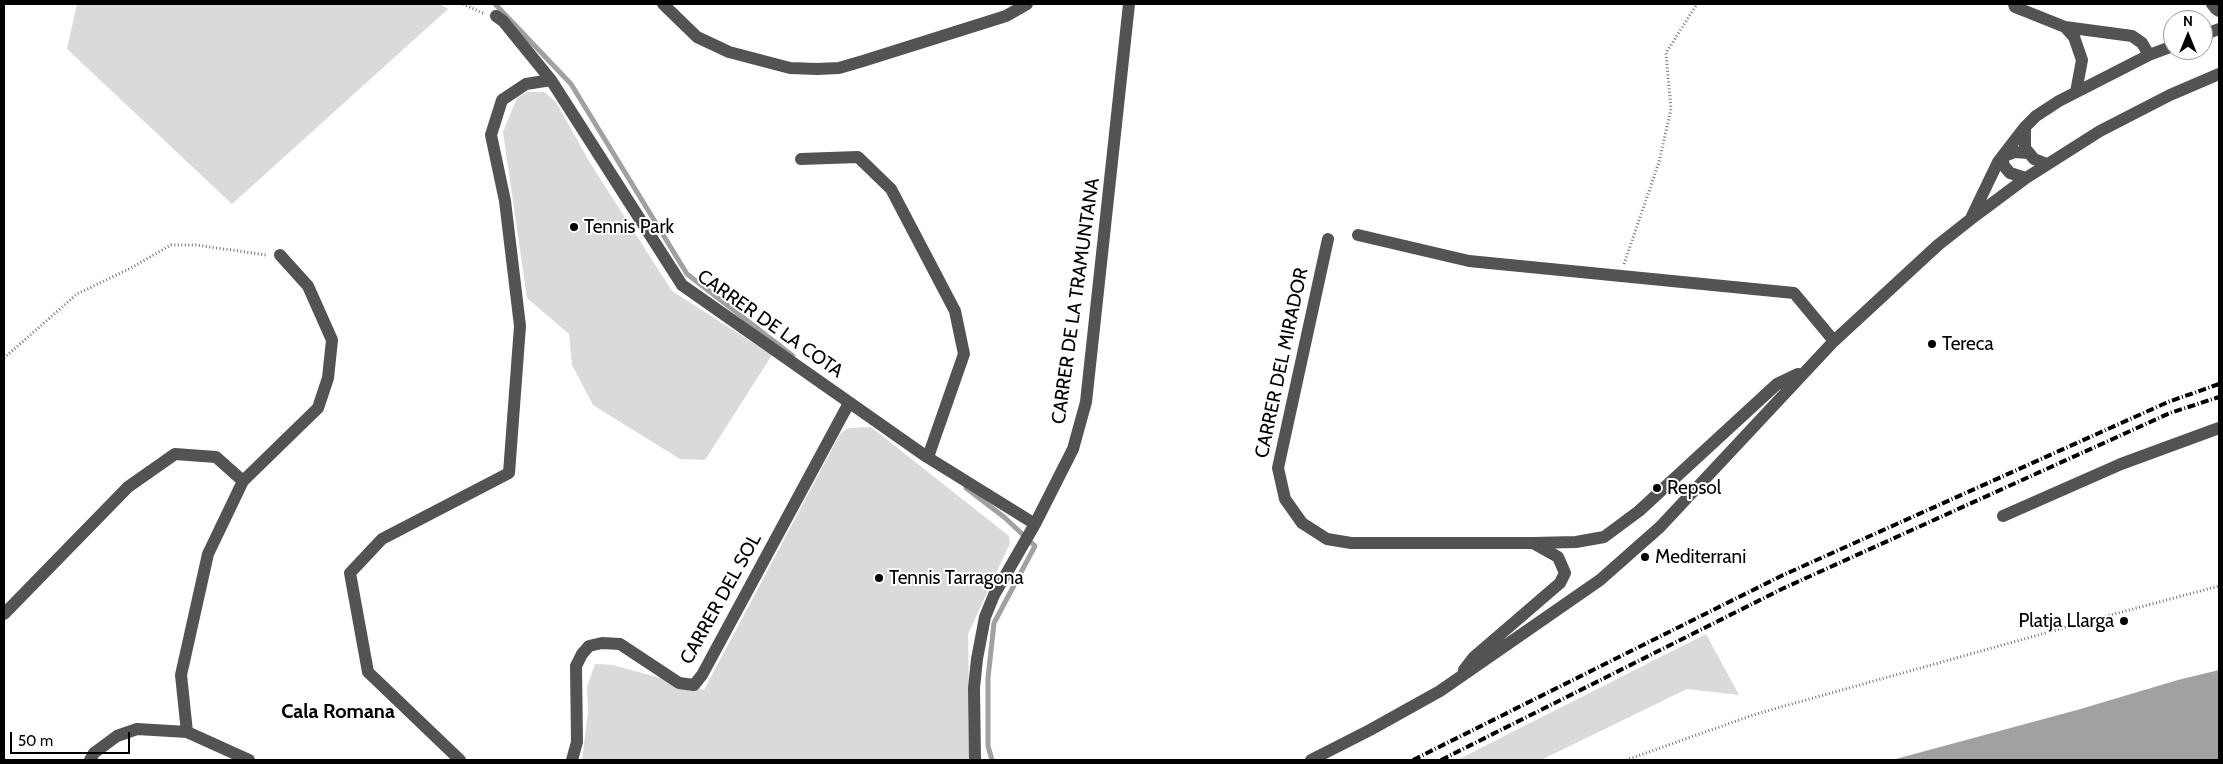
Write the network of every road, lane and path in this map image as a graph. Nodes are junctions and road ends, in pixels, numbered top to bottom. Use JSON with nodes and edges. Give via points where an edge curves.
{"nodes":[{"id":1,"x":664,"y":4,"type":"edge"},
{"id":2,"x":1027,"y":4,"type":"edge"},
{"id":3,"x":1129,"y":4,"type":"edge"},
{"id":4,"x":1697,"y":4,"type":"edge"},
{"id":5,"x":2014,"y":4,"type":"edge"},
{"id":6,"x":2212,"y":4,"type":"edge"},
{"id":7,"x":2219,"y":11,"type":"edge"},
{"id":8,"x":496,"y":16,"type":"dead end"},
{"id":9,"x":2065,"y":27,"type":"junction"},
{"id":10,"x":2163,"y":50,"type":"edge"},
{"id":11,"x":2149,"y":56,"type":"junction"},
{"id":12,"x":2219,"y":74,"type":"edge"},
{"id":13,"x":551,"y":80,"type":"junction"},
{"id":14,"x":2076,"y":92,"type":"junction"},
{"id":15,"x":2025,"y":127,"type":"junction"},
{"id":16,"x":2028,"y":154,"type":"junction"},
{"id":17,"x":801,"y":159,"type":"dead end"},
{"id":18,"x":2047,"y":164,"type":"junction"},
{"id":19,"x":2026,"y":178,"type":"junction"},
{"id":20,"x":1972,"y":219,"type":"junction"},
{"id":21,"x":1358,"y":235,"type":"dead end"},
{"id":22,"x":1328,"y":239,"type":"dead end"},
{"id":23,"x":280,"y":255,"type":"joint"},
{"id":24,"x":1620,"y":277,"type":"junction"},
{"id":25,"x":1834,"y":341,"type":"junction"},
{"id":26,"x":4,"y":358,"type":"edge"},
{"id":27,"x":1807,"y":370,"type":"junction"},
{"id":28,"x":849,"y":402,"type":"junction"},
{"id":29,"x":2219,"y":428,"type":"edge"},
{"id":30,"x":927,"y":457,"type":"junction"},
{"id":31,"x":243,"y":481,"type":"junction"},
{"id":32,"x":2003,"y":516,"type":"dead end"},
{"id":33,"x":1033,"y":527,"type":"junction"},
{"id":34,"x":1533,"y":543,"type":"junction"},
{"id":35,"x":2219,"y":586,"type":"edge"},
{"id":36,"x":4,"y":614,"type":"edge"},
{"id":37,"x":1456,"y":680,"type":"junction"},
{"id":38,"x":187,"y":732,"type":"junction"},
{"id":39,"x":90,"y":760,"type":"edge"},
{"id":40,"x":249,"y":760,"type":"edge"},
{"id":41,"x":460,"y":760,"type":"edge"},
{"id":42,"x":572,"y":760,"type":"edge"},
{"id":43,"x":975,"y":760,"type":"edge"},
{"id":44,"x":1312,"y":760,"type":"edge"},
{"id":45,"x":1626,"y":760,"type":"edge"}],
"edges":[{"from":1,"to":2,"type":"street","via":[[697,37],[729,52],[790,68],[817,69],[839,68],[864,61],[1006,16]]},
{"from":3,"to":33,"type":"street","name":"CARRER DE LA TRAMUNTANA","via":[[1086,402],[1073,449]]},
{"from":4,"to":24,"type":"path","via":[[1666,53],[1670,109],[1659,162]]},
{"from":5,"to":9,"type":"street"},
{"from":6,"to":7,"type":"street"},
{"from":8,"to":13,"type":"street","name":"CARRER DE LA COTA"},
{"from":9,"to":11,"type":"street","via":[[2132,36],[2142,43]]},
{"from":9,"to":14,"type":"street","via":[[2074,37],[2082,60]]},
{"from":10,"to":11,"type":"street"},
{"from":11,"to":14,"type":"street"},
{"from":12,"to":18,"type":"street","via":[[2100,131]]},
{"from":13,"to":28,"type":"street","name":"CARRER DE LA COTA","via":[[682,285]]},
{"from":13,"to":41,"type":"street","via":[[526,84],[502,100],[491,135],[505,201],[520,326],[509,473],[382,539],[350,573],[368,672]]},
{"from":14,"to":15,"type":"street"},
{"from":15,"to":16,"type":"street"},
{"from":15,"to":20,"type":"street","via":[[1998,162]]},
{"from":16,"to":18,"type":"street"},
{"from":16,"to":19,"type":"street","via":[[2015,152],[2002,158],[2010,174]]},
{"from":17,"to":30,"type":"street","via":[[858,157],[892,190],[955,311],[964,354]]},
{"from":18,"to":19,"type":"street"},
{"from":19,"to":20,"type":"street"},
{"from":20,"to":25,"type":"street","via":[[1938,245]]},
{"from":21,"to":24,"type":"street","via":[[1468,261]]},
{"from":22,"to":34,"type":"street","name":"CARRER DEL MIRADOR","via":[[1278,468],[1285,499],[1302,523],[1327,539],[1351,543]]},
{"from":23,"to":26,"type":"path","via":[[171,245],[77,294]]},
{"from":23,"to":31,"type":"street","via":[[308,286],[332,340],[328,378],[318,408]]},
{"from":24,"to":25,"type":"street","via":[[1794,293]]},
{"from":25,"to":27,"type":"street"},
{"from":27,"to":34,"type":"street","name":"CARRER DEL MIRADOR","via":[[1777,384],[1639,511],[1604,536],[1576,542]]},
{"from":27,"to":37,"type":"street","via":[[1660,527],[1600,580]]},
{"from":28,"to":30,"type":"street","name":"CARRER DE LA COTA"},
{"from":28,"to":42,"type":"street","name":"CARRER DEL SOL","via":[[694,685],[679,683],[620,644],[602,642],[589,646],[582,654],[576,666],[577,742]]},
{"from":29,"to":32,"type":"street","via":[[2121,464]]},
{"from":30,"to":33,"type":"street","name":"CARRER DE LA COTA"},
{"from":31,"to":36,"type":"street","via":[[216,457],[176,454],[128,487]]},
{"from":31,"to":38,"type":"street","via":[[208,554],[183,665],[181,674]]},
{"from":33,"to":43,"type":"street","name":"CARRER DE LA TRAMUNTANA","via":[[994,595],[981,634],[974,688]]},
{"from":34,"to":37,"type":"street","name":"CARRER DEL MIRADOR","via":[[1558,557],[1565,573],[1560,583],[1474,657]]},
{"from":35,"to":45,"type":"path","via":[[1756,714]]},
{"from":37,"to":44,"type":"street"},
{"from":38,"to":39,"type":"street","via":[[137,729],[117,736],[94,753]]},
{"from":38,"to":40,"type":"street"}]}
